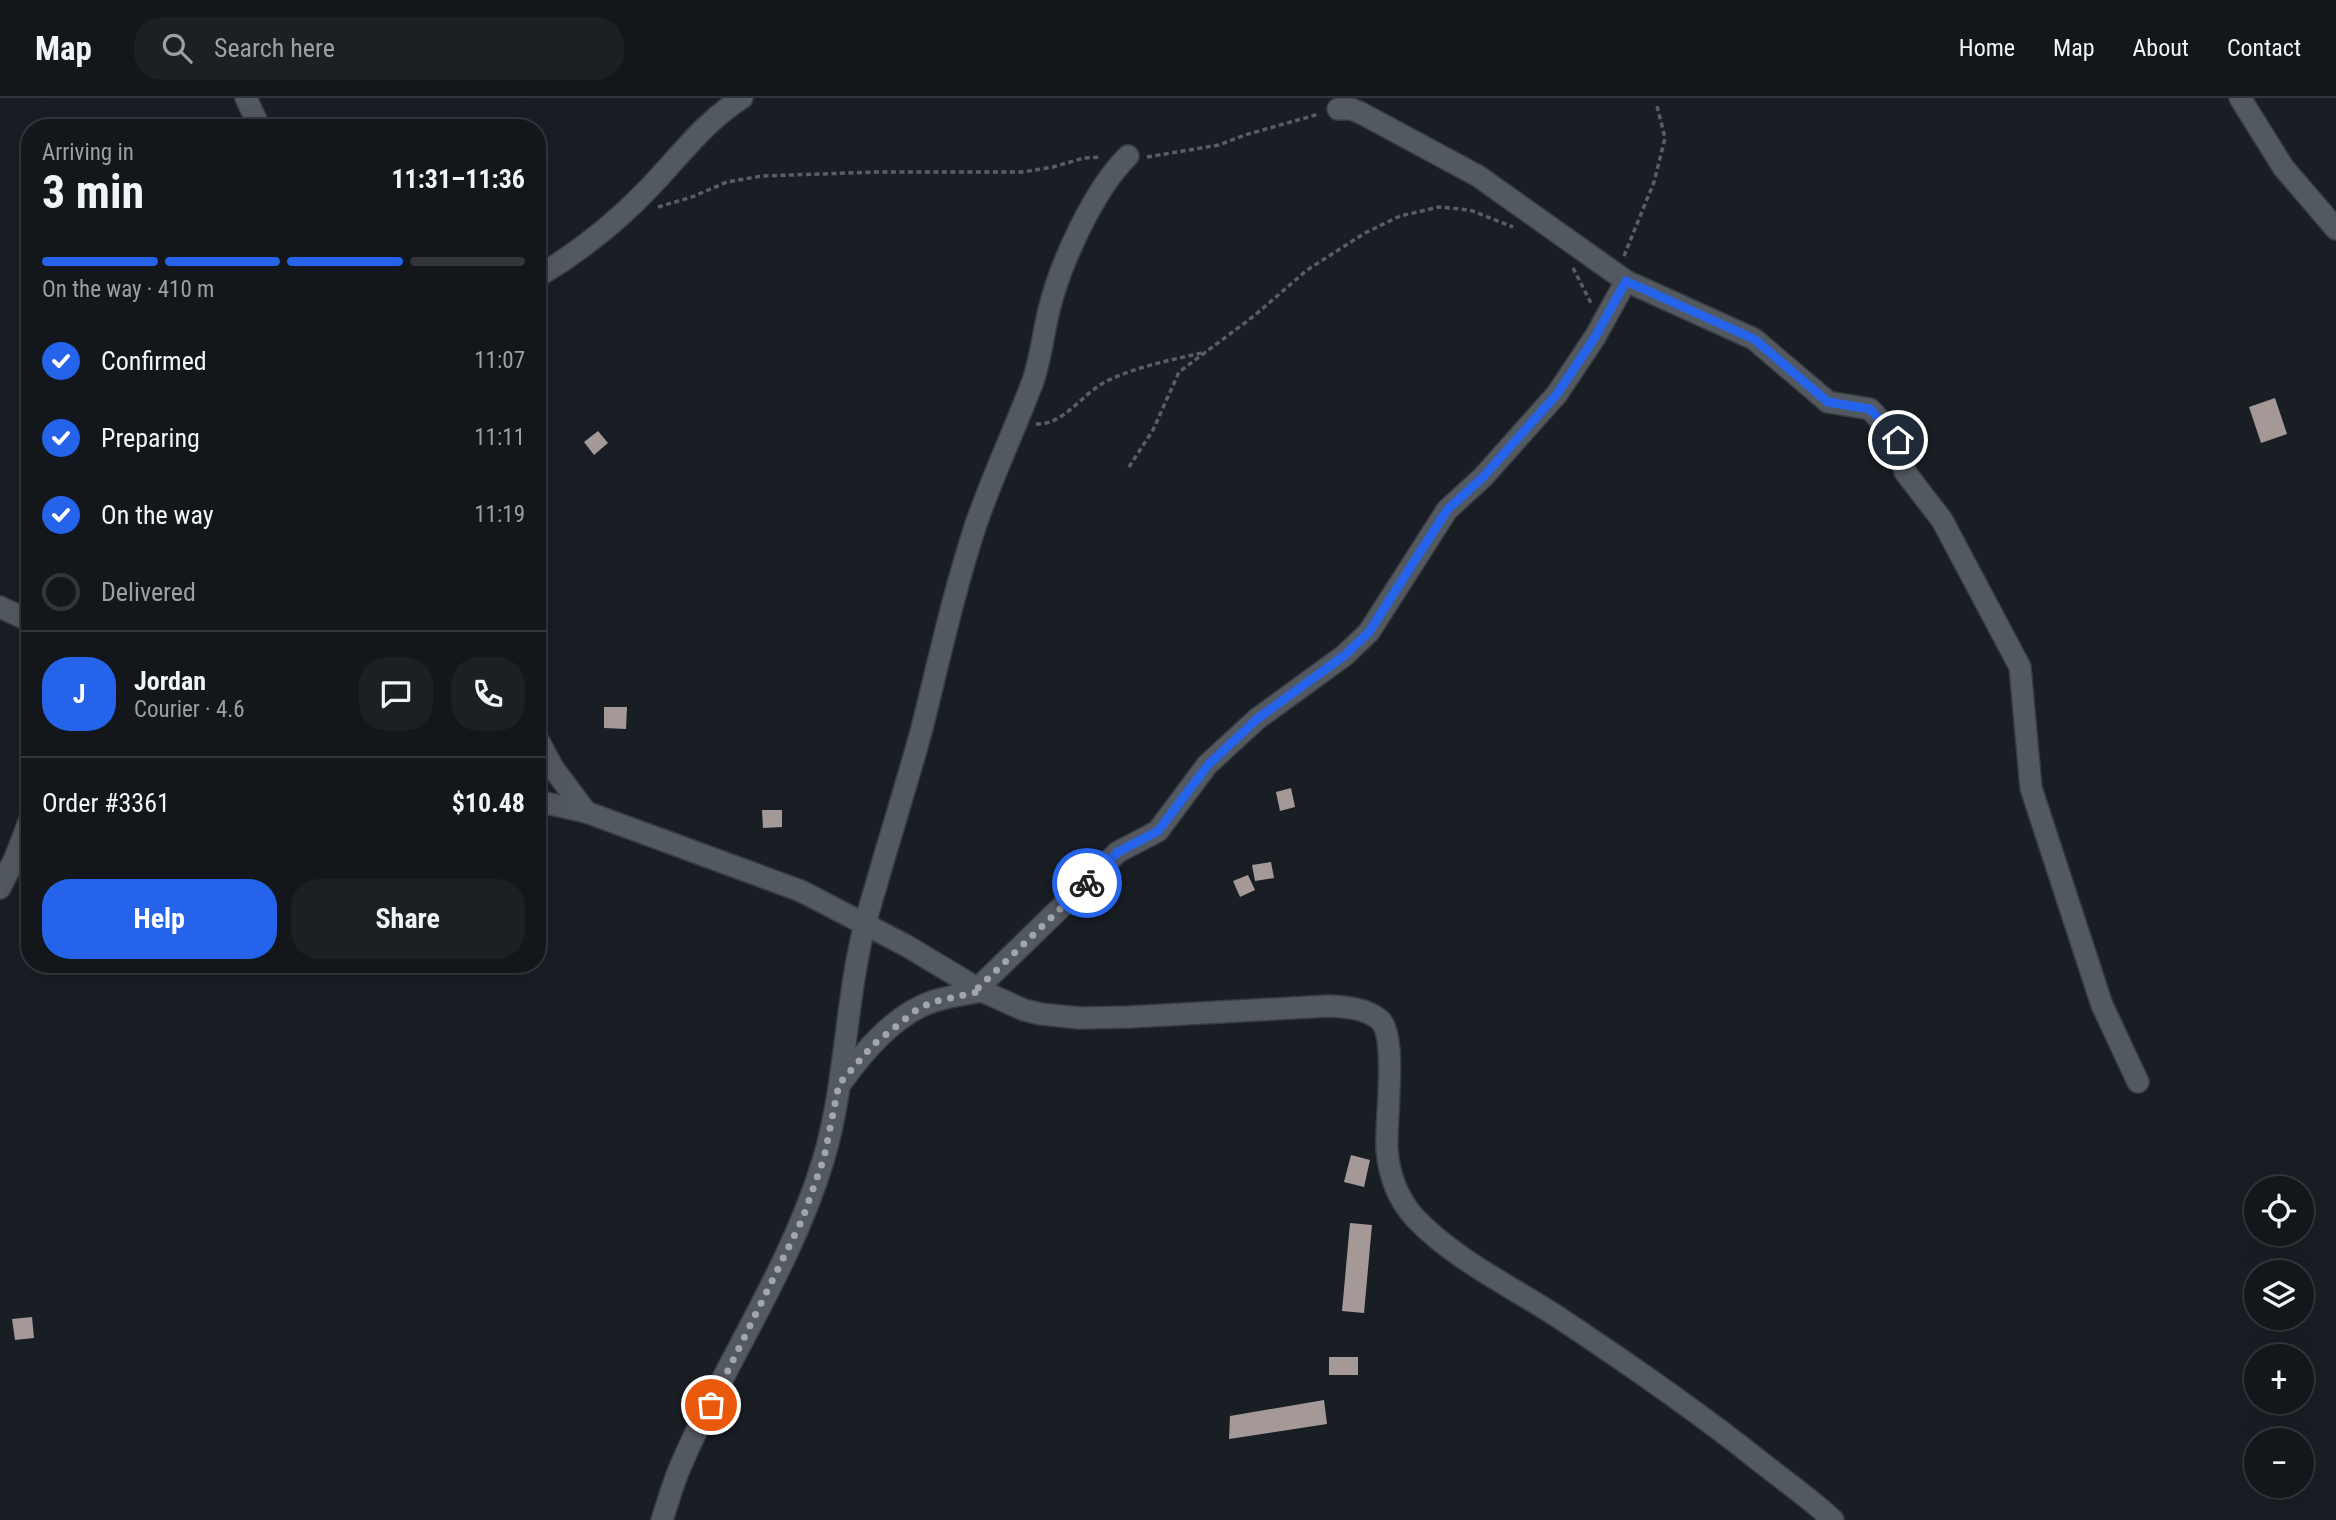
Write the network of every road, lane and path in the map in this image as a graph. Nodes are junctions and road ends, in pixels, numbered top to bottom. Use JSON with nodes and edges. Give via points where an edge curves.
{"nodes":[{"id":1,"x":246,"y":98,"type":"edge"},
{"id":2,"x":742,"y":98,"type":"edge"},
{"id":3,"x":2241,"y":98,"type":"edge"},
{"id":4,"x":1657,"y":106,"type":"dead end"},
{"id":5,"x":1338,"y":109,"type":"joint"},
{"id":6,"x":256,"y":119,"type":"edge"},
{"id":7,"x":1128,"y":156,"type":"junction"},
{"id":8,"x":657,"y":207,"type":"dead end"},
{"id":9,"x":2336,"y":229,"type":"edge"},
{"id":10,"x":1523,"y":230,"type":"dead end"},
{"id":11,"x":1569,"y":259,"type":"dead end"},
{"id":12,"x":546,"y":272,"type":"edge"},
{"id":13,"x":1621,"y":278,"type":"junction"},
{"id":14,"x":1605,"y":319,"type":"junction"},
{"id":15,"x":1208,"y":351,"type":"junction"},
{"id":16,"x":1016,"y":423,"type":"junction"},
{"id":17,"x":1129,"y":467,"type":"dead end"},
{"id":18,"x":0,"y":607,"type":"edge"},
{"id":19,"x":21,"y":617,"type":"edge"},
{"id":20,"x":546,"y":755,"type":"edge"},
{"id":21,"x":546,"y":803,"type":"edge"},
{"id":22,"x":586,"y":812,"type":"junction"},
{"id":23,"x":21,"y":842,"type":"edge"},
{"id":24,"x":0,"y":888,"type":"edge"},
{"id":25,"x":866,"y":923,"type":"junction"},
{"id":26,"x":980,"y":989,"type":"junction"},
{"id":27,"x":2138,"y":1082,"type":"dead end"},
{"id":28,"x":839,"y":1084,"type":"junction"},
{"id":29,"x":662,"y":1520,"type":"edge"},
{"id":30,"x":1833,"y":1520,"type":"edge"}],
"edges":[{"from":1,"to":6,"type":"street"},
{"from":2,"to":12,"type":"street","via":[[700,130],[604,232]]},
{"from":3,"to":9,"type":"street","via":[[2283,167]]},
{"from":4,"to":13,"type":"path","via":[[1665,138]]},
{"from":5,"to":7,"type":"path","via":[[1219,145],[1156,157]]},
{"from":5,"to":13,"type":"street","via":[[1361,113],[1478,176]]},
{"from":7,"to":8,"type":"path","via":[[1084,158],[1023,172],[762,176],[727,182]]},
{"from":7,"to":16,"type":"street","via":[[1097,196],[1058,279],[1037,368]]},
{"from":10,"to":15,"type":"path","via":[[1470,210],[1438,207],[1400,216],[1307,270]]},
{"from":11,"to":14,"type":"path","via":[[1590,302]]},
{"from":13,"to":14,"type":"street"},
{"from":13,"to":27,"type":"street","via":[[1754,339],[1828,402],[1870,409],[1898,440],[1905,472],[1942,520],[2020,667],[2031,788],[2102,1005]]},
{"from":14,"to":26,"type":"street","via":[[1557,394],[1447,510],[1357,645],[1257,719],[1208,765],[1158,831],[1118,852]]},
{"from":15,"to":16,"type":"path","via":[[1135,369],[1103,383],[1048,424]]},
{"from":15,"to":17,"type":"path","via":[[1179,372],[1153,430]]},
{"from":16,"to":25,"type":"street","via":[[957,588]]},
{"from":18,"to":19,"type":"street"},
{"from":20,"to":22,"type":"street"},
{"from":21,"to":22,"type":"street"},
{"from":22,"to":25,"type":"street","via":[[751,871]]},
{"from":23,"to":24,"type":"street"},
{"from":25,"to":26,"type":"street"},
{"from":25,"to":28,"type":"street","via":[[847,1015]]},
{"from":26,"to":28,"type":"street","via":[[915,1011],[873,1045]]},
{"from":26,"to":30,"type":"street","via":[[1024,1010],[1080,1018],[1329,1006],[1351,1007],[1381,1020],[1390,1060],[1389,1166],[1399,1197],[1415,1217],[1460,1254],[1664,1388]]},
{"from":28,"to":29,"type":"street","via":[[824,1158],[802,1220],[681,1466]]}]}
